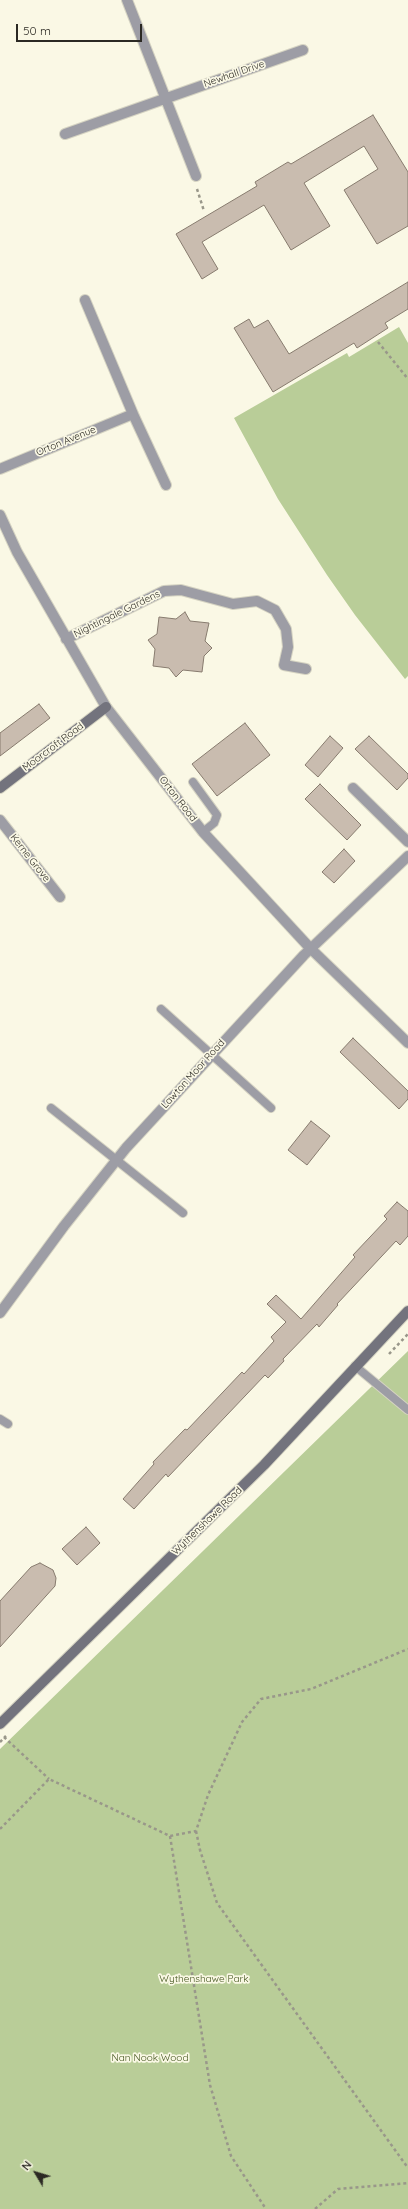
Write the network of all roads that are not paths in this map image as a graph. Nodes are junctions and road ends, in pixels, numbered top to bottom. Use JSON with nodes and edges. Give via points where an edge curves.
{"nodes":[{"id":1,"x":126,"y":0,"type":"edge"},
{"id":2,"x":303,"y":50,"type":"dead end"},
{"id":3,"x":164,"y":98,"type":"junction"},
{"id":4,"x":65,"y":134,"type":"dead end"},
{"id":5,"x":196,"y":176,"type":"road end"},
{"id":6,"x":85,"y":300,"type":"dead end"},
{"id":7,"x":133,"y":414,"type":"junction"},
{"id":8,"x":0,"y":469,"type":"edge"},
{"id":9,"x":166,"y":484,"type":"dead end"},
{"id":10,"x":0,"y":516,"type":"edge"},
{"id":11,"x":66,"y":639,"type":"junction"},
{"id":12,"x":306,"y":668,"type":"dead end"},
{"id":13,"x":106,"y":707,"type":"junction"},
{"id":14,"x":193,"y":782,"type":"dead end"},
{"id":15,"x":0,"y":788,"type":"edge"},
{"id":16,"x":353,"y":788,"type":"dead end"},
{"id":17,"x":0,"y":820,"type":"edge"},
{"id":18,"x":203,"y":832,"type":"junction"},
{"id":19,"x":408,"y":842,"type":"edge"},
{"id":20,"x":408,"y":856,"type":"edge"},
{"id":21,"x":60,"y":897,"type":"dead end"},
{"id":22,"x":310,"y":948,"type":"junction"},
{"id":23,"x":160,"y":1009,"type":"dead end"},
{"id":24,"x":408,"y":1043,"type":"edge"},
{"id":25,"x":210,"y":1055,"type":"junction"},
{"id":26,"x":51,"y":1108,"type":"dead end"},
{"id":27,"x":271,"y":1108,"type":"dead end"},
{"id":28,"x":116,"y":1160,"type":"junction"},
{"id":29,"x":183,"y":1213,"type":"dead end"},
{"id":30,"x":408,"y":1311,"type":"edge"},
{"id":31,"x":0,"y":1313,"type":"edge"},
{"id":32,"x":355,"y":1366,"type":"junction"},
{"id":33,"x":408,"y":1410,"type":"edge"},
{"id":34,"x":0,"y":1419,"type":"edge"},
{"id":35,"x":8,"y":1424,"type":"dead end"},
{"id":36,"x":0,"y":1724,"type":"edge"}],
"edges":[{"from":1,"to":3,"type":"street"},
{"from":2,"to":3,"type":"street","name":"Newhall Drive"},
{"from":3,"to":4,"type":"street","name":"Newhall Drive"},
{"from":3,"to":5,"type":"street"},
{"from":6,"to":7,"type":"street"},
{"from":7,"to":8,"type":"street","name":"Orton Avenue"},
{"from":7,"to":9,"type":"street"},
{"from":10,"to":11,"type":"street","name":"Orton Road","via":[[17,552]]},
{"from":11,"to":12,"type":"street","name":"Nightingale Gardens","via":[[164,591],[181,590],[233,604],[257,601],[275,610],[286,629],[288,647],[284,665]]},
{"from":11,"to":13,"type":"street","name":"Orton Road"},
{"from":13,"to":15,"type":"main road","name":"Moorcroft Road"},
{"from":13,"to":18,"type":"street","name":"Orton Road"},
{"from":14,"to":18,"type":"lane","via":[[217,815],[214,823]]},
{"from":16,"to":19,"type":"street"},
{"from":17,"to":21,"type":"street","name":"Kerne Grove"},
{"from":18,"to":22,"type":"street","name":"Orton Road"},
{"from":20,"to":22,"type":"street","name":"Lawton Moor Road"},
{"from":22,"to":24,"type":"street","name":"Orton Road"},
{"from":22,"to":25,"type":"street","name":"Lawton Moor Road"},
{"from":23,"to":25,"type":"lane"},
{"from":25,"to":27,"type":"lane"},
{"from":25,"to":28,"type":"street","name":"Lawton Moor Road"},
{"from":26,"to":28,"type":"lane"},
{"from":28,"to":29,"type":"lane"},
{"from":28,"to":31,"type":"street","name":"Lawton Moor Road"},
{"from":30,"to":32,"type":"main road","name":"Wythenshawe Road"},
{"from":32,"to":33,"type":"lane"},
{"from":32,"to":36,"type":"main road","name":"Wythenshawe Road","via":[[264,1465]]},
{"from":34,"to":35,"type":"lane"}]}
